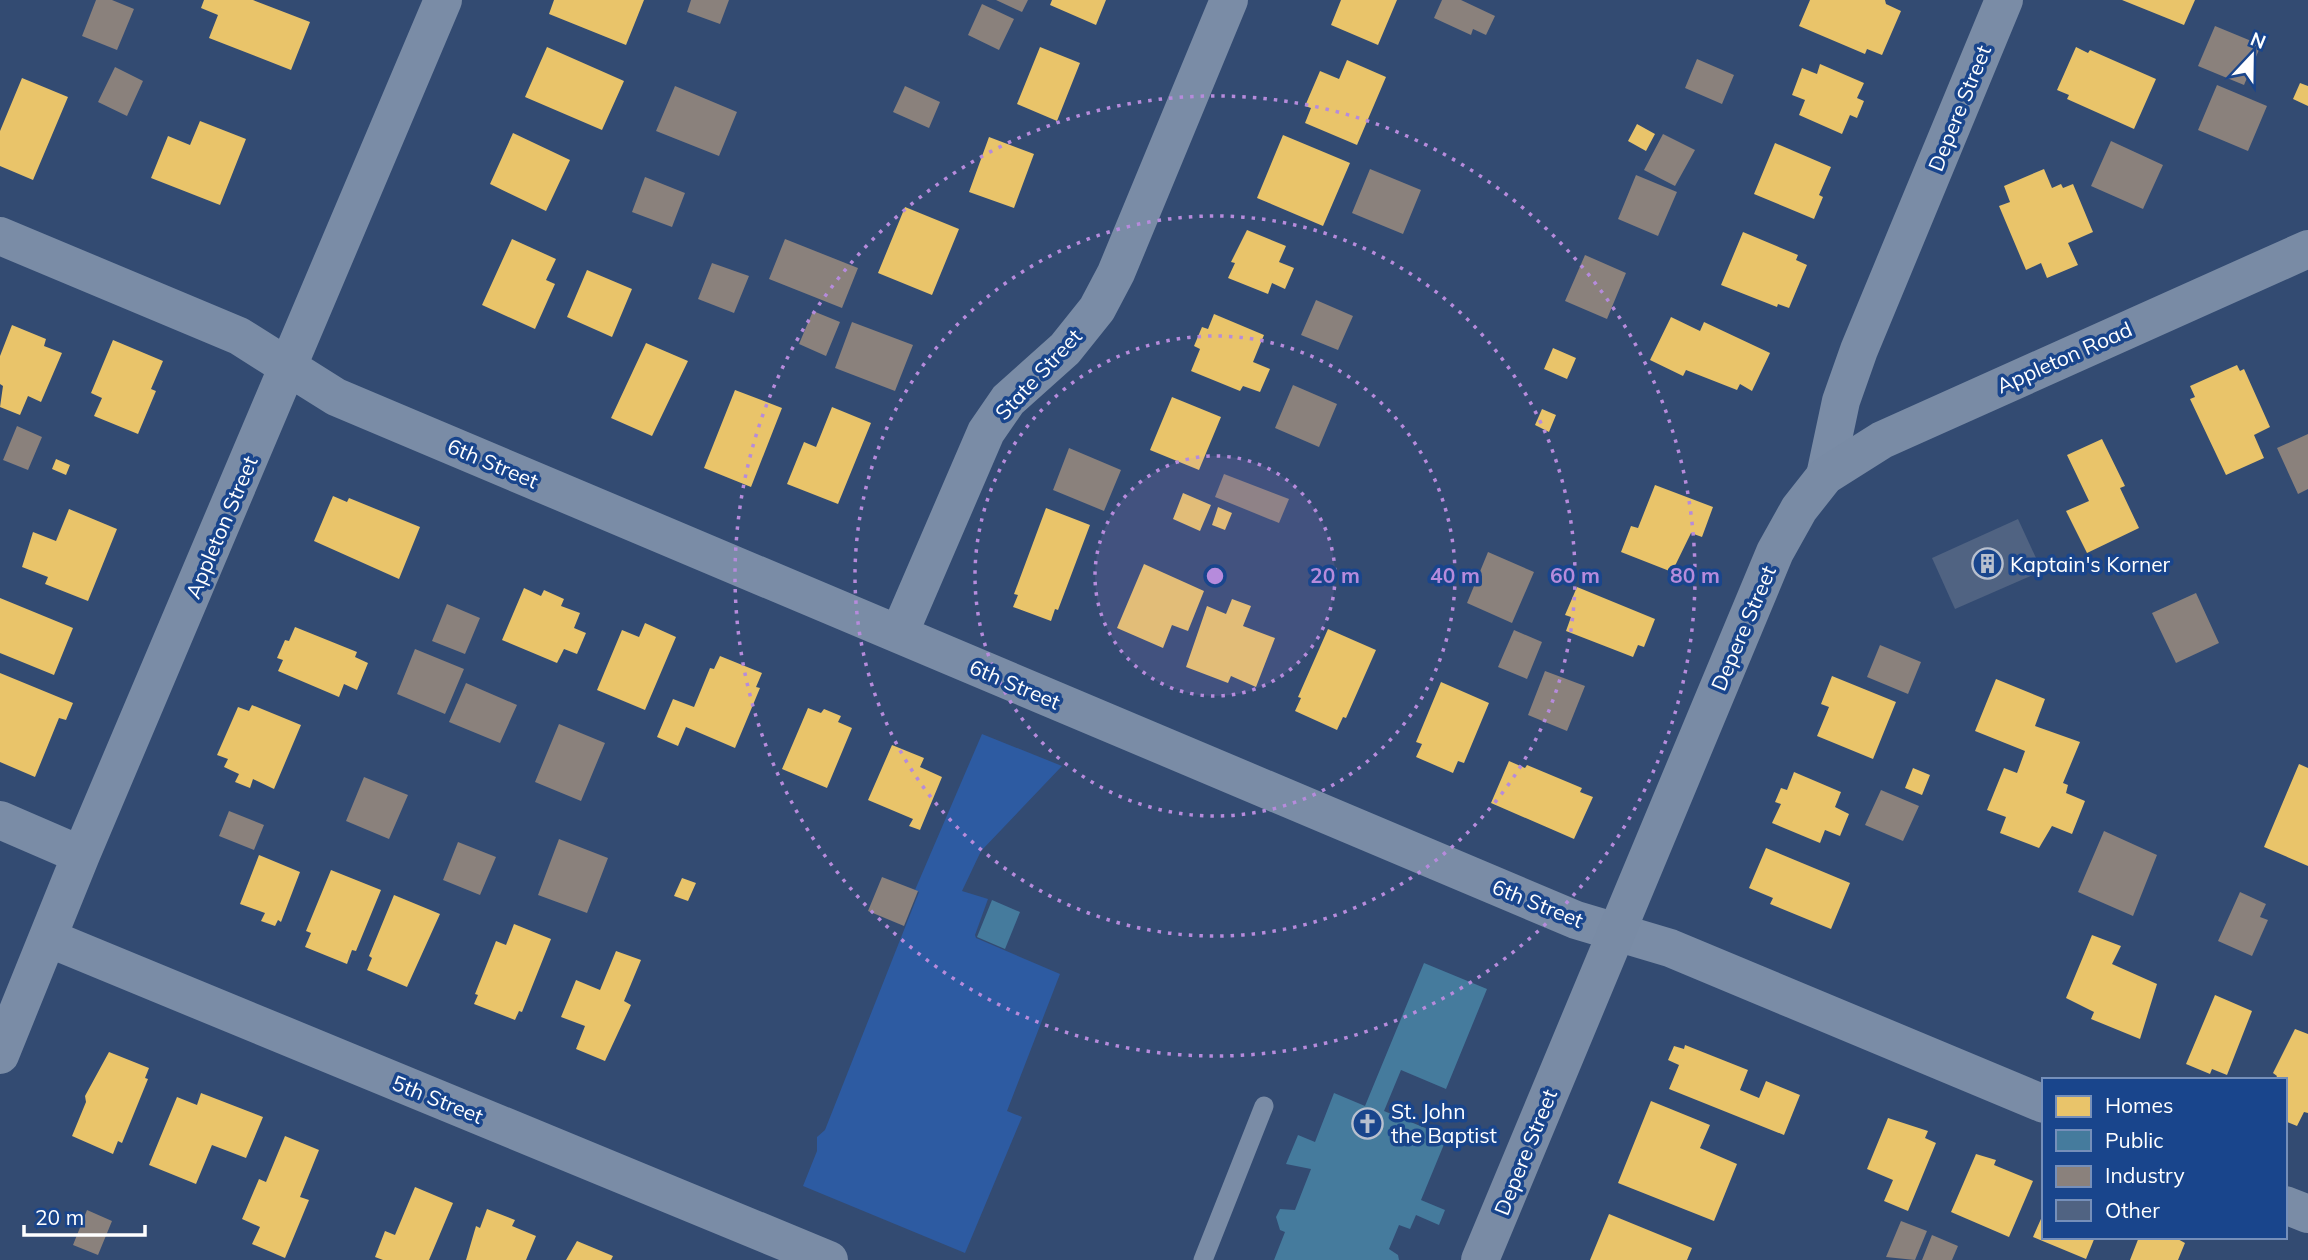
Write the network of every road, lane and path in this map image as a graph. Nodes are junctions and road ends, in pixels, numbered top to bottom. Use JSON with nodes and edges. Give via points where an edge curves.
{"nodes":[{"id":1,"x":443,"y":0,"type":"edge"},
{"id":2,"x":1229,"y":0,"type":"edge"},
{"id":3,"x":2004,"y":0,"type":"edge"},
{"id":4,"x":0,"y":236,"type":"edge"},
{"id":5,"x":2308,"y":249,"type":"edge"},
{"id":6,"x":290,"y":367,"type":"junction"},
{"id":7,"x":1825,"y":476,"type":"junction"},
{"id":8,"x":899,"y":634,"type":"junction"},
{"id":9,"x":0,"y":820,"type":"edge"},
{"id":10,"x":81,"y":855,"type":"junction"},
{"id":11,"x":1615,"y":933,"type":"junction"},
{"id":12,"x":48,"y":938,"type":"junction"},
{"id":13,"x":0,"y":1055,"type":"edge"},
{"id":14,"x":2042,"y":1103,"type":"edge"},
{"id":15,"x":1264,"y":1106,"type":"dead end"},
{"id":16,"x":2287,"y":1206,"type":"edge"},
{"id":17,"x":2308,"y":1214,"type":"edge"},
{"id":18,"x":828,"y":1260,"type":"edge"},
{"id":19,"x":1203,"y":1260,"type":"edge"},
{"id":20,"x":1480,"y":1260,"type":"edge"}],
"edges":[{"from":1,"to":6,"type":"street","name":"Appleton Street"},
{"from":2,"to":8,"type":"street","name":"State Street","via":[[1110,285],[1065,349],[1008,400],[986,432]]},
{"from":3,"to":7,"type":"street","name":"Depere Street","via":[[1859,350],[1840,401]]},
{"from":4,"to":6,"type":"street","name":"6th Street","via":[[239,336]]},
{"from":5,"to":7,"type":"main road","name":"Appleton Road","via":[[1881,439]]},
{"from":6,"to":8,"type":"street","name":"6th Street","via":[[337,397]]},
{"from":6,"to":10,"type":"street","name":"Appleton Street"},
{"from":7,"to":11,"type":"main road","name":"Depere Street","via":[[1799,509],[1775,552]]},
{"from":8,"to":11,"type":"street","name":"6th Street"},
{"from":9,"to":10,"type":"street"},
{"from":10,"to":12,"type":"street","name":"Appleton Street"},
{"from":11,"to":14,"type":"street","name":"6th Street","via":[[1670,948]]},
{"from":11,"to":20,"type":"main road","name":"Depere Street"},
{"from":12,"to":13,"type":"street","name":"Appleton Street"},
{"from":12,"to":18,"type":"street","name":"5th Street"},
{"from":15,"to":19,"type":"lane"},
{"from":16,"to":17,"type":"street"}]}
